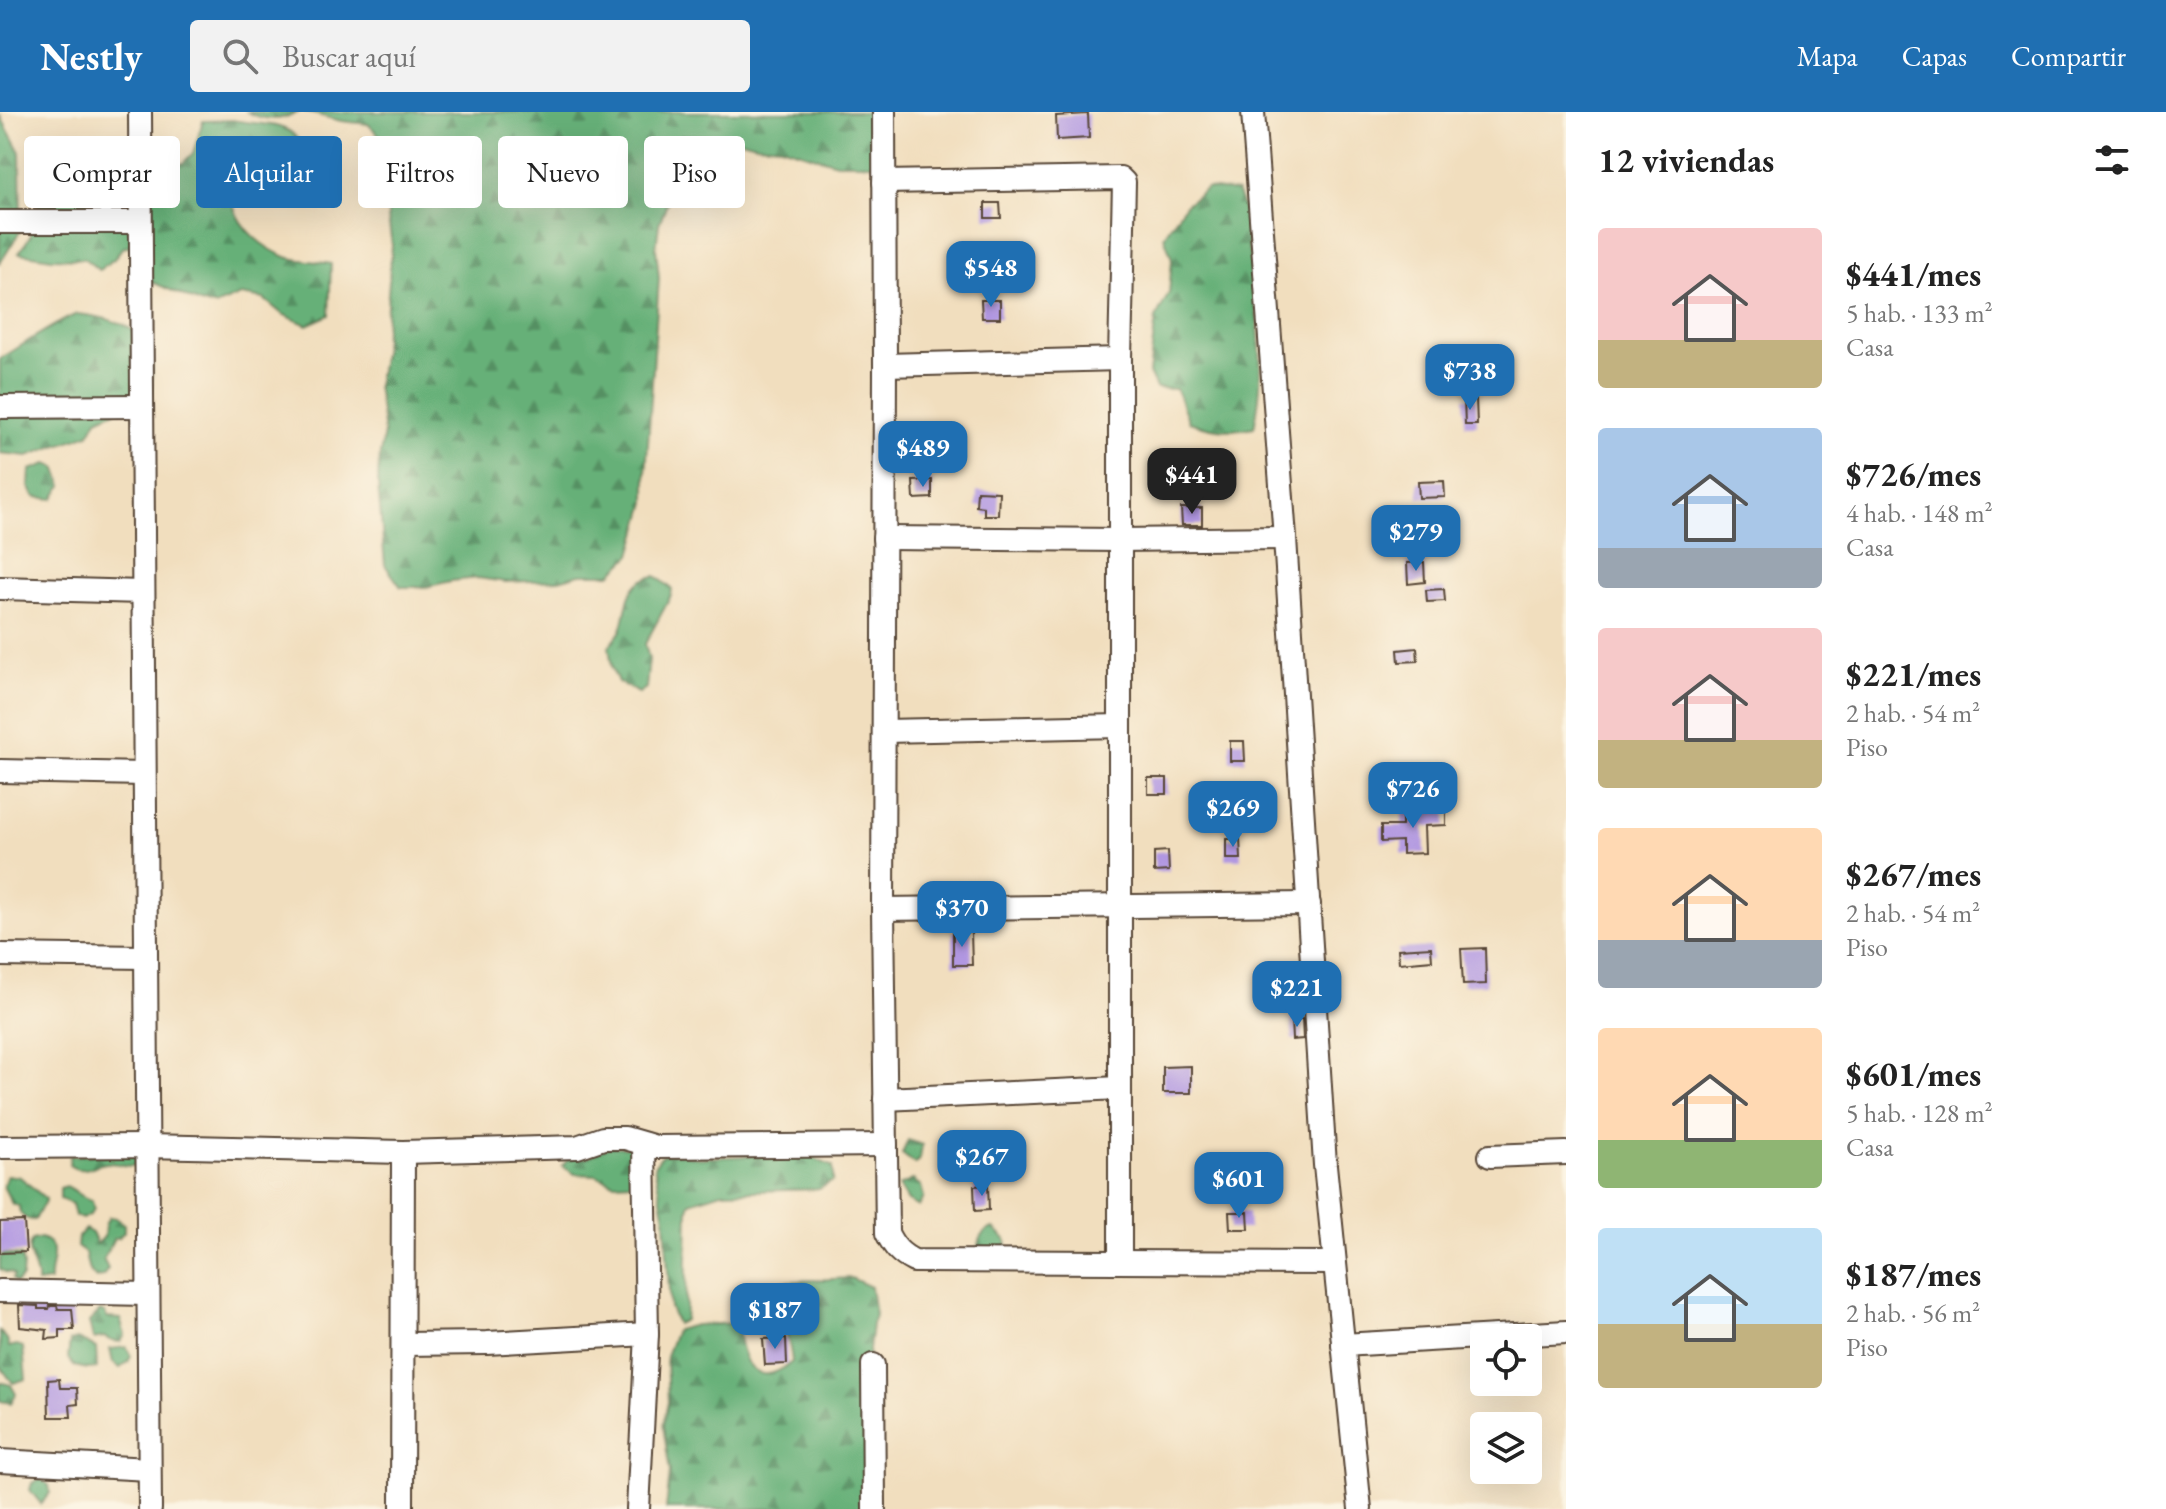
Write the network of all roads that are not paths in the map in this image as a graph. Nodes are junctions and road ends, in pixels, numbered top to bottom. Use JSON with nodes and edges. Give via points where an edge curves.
{"nodes":[{"id":1,"x":140,"y":112,"type":"edge"},
{"id":2,"x":884,"y":112,"type":"edge"},
{"id":3,"x":1253,"y":112,"type":"edge"},
{"id":4,"x":884,"y":182,"type":"junction"},
{"id":5,"x":0,"y":222,"type":"edge"},
{"id":6,"x":140,"y":222,"type":"junction"},
{"id":7,"x":1120,"y":359,"type":"junction"},
{"id":8,"x":885,"y":365,"type":"junction"},
{"id":9,"x":141,"y":406,"type":"junction"},
{"id":10,"x":0,"y":407,"type":"edge"},
{"id":11,"x":884,"y":538,"type":"junction"},
{"id":12,"x":1285,"y":538,"type":"junction"},
{"id":13,"x":1120,"y":540,"type":"junction"},
{"id":14,"x":0,"y":588,"type":"edge"},
{"id":15,"x":142,"y":592,"type":"junction"},
{"id":16,"x":1120,"y":726,"type":"junction"},
{"id":17,"x":884,"y":731,"type":"junction"},
{"id":18,"x":0,"y":771,"type":"edge"},
{"id":19,"x":144,"y":774,"type":"junction"},
{"id":20,"x":1309,"y":904,"type":"junction"},
{"id":21,"x":1120,"y":906,"type":"junction"},
{"id":22,"x":883,"y":909,"type":"junction"},
{"id":23,"x":0,"y":955,"type":"edge"},
{"id":24,"x":145,"y":957,"type":"junction"},
{"id":25,"x":1120,"y":1088,"type":"junction"},
{"id":26,"x":885,"y":1099,"type":"junction"},
{"id":27,"x":644,"y":1144,"type":"junction"},
{"id":28,"x":886,"y":1145,"type":"junction"},
{"id":29,"x":146,"y":1146,"type":"junction"},
{"id":30,"x":0,"y":1147,"type":"edge"},
{"id":31,"x":403,"y":1152,"type":"junction"},
{"id":32,"x":1566,"y":1153,"type":"edge"},
{"id":33,"x":1490,"y":1156,"type":"dead end"},
{"id":34,"x":1120,"y":1262,"type":"junction"},
{"id":35,"x":1334,"y":1263,"type":"junction"},
{"id":36,"x":0,"y":1291,"type":"edge"},
{"id":37,"x":147,"y":1294,"type":"junction"},
{"id":38,"x":1566,"y":1332,"type":"edge"},
{"id":39,"x":647,"y":1334,"type":"junction"},
{"id":40,"x":403,"y":1344,"type":"junction"},
{"id":41,"x":1343,"y":1345,"type":"junction"},
{"id":42,"x":873,"y":1365,"type":"dead end"},
{"id":43,"x":0,"y":1461,"type":"edge"},
{"id":44,"x":149,"y":1469,"type":"junction"},
{"id":45,"x":150,"y":1509,"type":"edge"},
{"id":46,"x":402,"y":1509,"type":"edge"},
{"id":47,"x":638,"y":1509,"type":"edge"},
{"id":48,"x":874,"y":1509,"type":"edge"},
{"id":49,"x":1360,"y":1509,"type":"edge"}],
"edges":[{"from":1,"to":6,"type":"street"},
{"from":2,"to":4,"type":"street"},
{"from":3,"to":12,"type":"street"},
{"from":4,"to":7,"type":"street","via":[[1122,179]]},
{"from":4,"to":8,"type":"street"},
{"from":5,"to":6,"type":"street"},
{"from":6,"to":9,"type":"street"},
{"from":7,"to":8,"type":"street"},
{"from":7,"to":13,"type":"street"},
{"from":8,"to":11,"type":"street"},
{"from":9,"to":10,"type":"street"},
{"from":9,"to":15,"type":"street"},
{"from":11,"to":13,"type":"street"},
{"from":11,"to":17,"type":"street"},
{"from":12,"to":13,"type":"street"},
{"from":12,"to":20,"type":"street"},
{"from":13,"to":16,"type":"street"},
{"from":14,"to":15,"type":"street"},
{"from":15,"to":19,"type":"street"},
{"from":16,"to":17,"type":"street"},
{"from":16,"to":21,"type":"street"},
{"from":17,"to":22,"type":"street"},
{"from":18,"to":19,"type":"street"},
{"from":19,"to":24,"type":"street"},
{"from":20,"to":21,"type":"street"},
{"from":20,"to":35,"type":"street"},
{"from":21,"to":22,"type":"street"},
{"from":21,"to":25,"type":"street"},
{"from":22,"to":26,"type":"street"},
{"from":23,"to":24,"type":"street"},
{"from":24,"to":29,"type":"street"},
{"from":25,"to":26,"type":"street"},
{"from":25,"to":34,"type":"street"},
{"from":26,"to":28,"type":"street"},
{"from":27,"to":28,"type":"street"},
{"from":27,"to":31,"type":"street","via":[[603,1138],[577,1147]]},
{"from":27,"to":39,"type":"street"},
{"from":28,"to":34,"type":"street","via":[[887,1233],[904,1256],[914,1261]]},
{"from":29,"to":30,"type":"street"},
{"from":29,"to":31,"type":"street"},
{"from":29,"to":37,"type":"street"},
{"from":31,"to":40,"type":"street"},
{"from":32,"to":33,"type":"street"},
{"from":34,"to":35,"type":"street"},
{"from":35,"to":41,"type":"street"},
{"from":36,"to":37,"type":"street"},
{"from":37,"to":44,"type":"street"},
{"from":38,"to":41,"type":"street"},
{"from":39,"to":40,"type":"street"},
{"from":39,"to":47,"type":"street"},
{"from":40,"to":46,"type":"street"},
{"from":41,"to":49,"type":"street"},
{"from":42,"to":48,"type":"street"},
{"from":43,"to":44,"type":"street"},
{"from":44,"to":45,"type":"street"}]}
